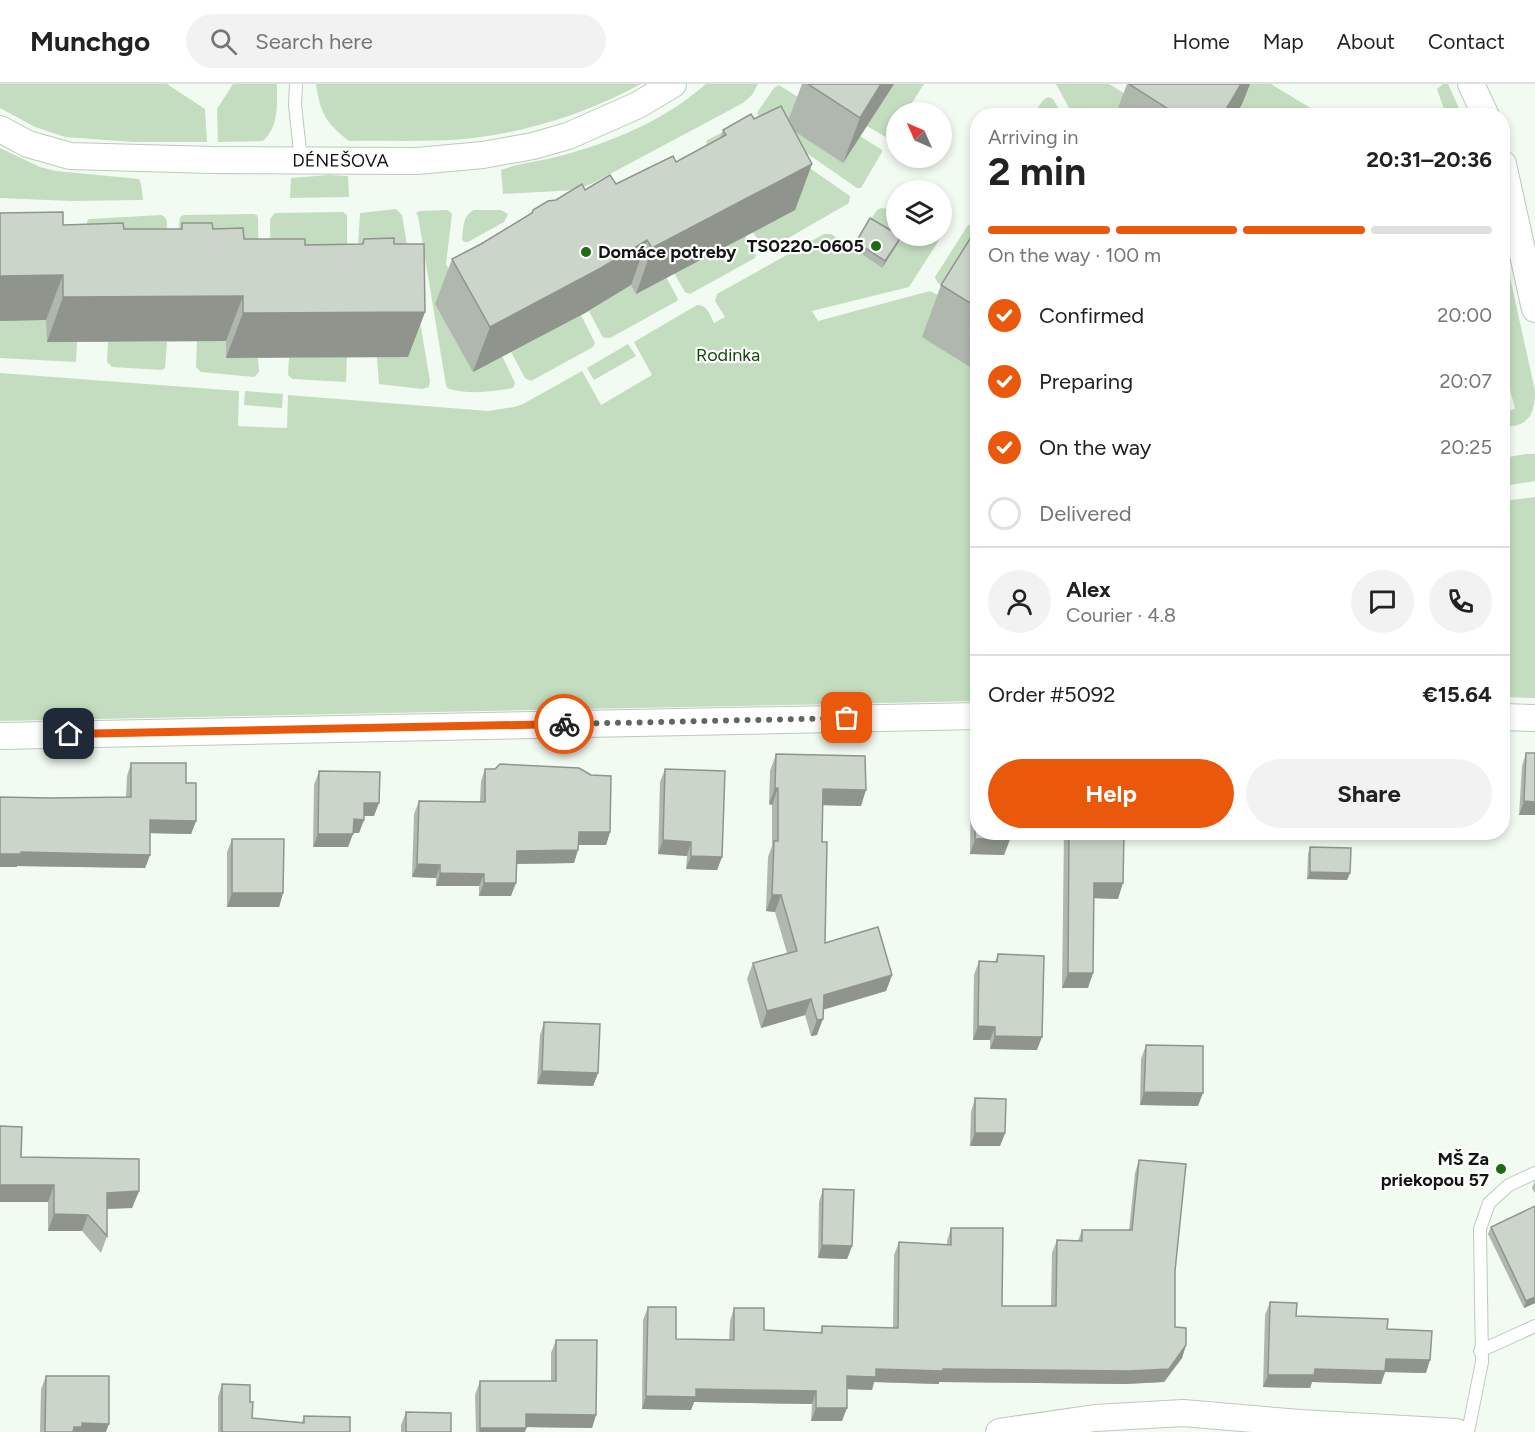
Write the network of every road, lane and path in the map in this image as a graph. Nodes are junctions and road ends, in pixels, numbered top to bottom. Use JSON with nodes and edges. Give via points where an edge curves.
{"nodes":[{"id":1,"x":296,"y":84,"type":"edge"},
{"id":2,"x":673,"y":84,"type":"edge"},
{"id":3,"x":1471,"y":84,"type":"edge"},
{"id":4,"x":1482,"y":108,"type":"edge"},
{"id":5,"x":0,"y":129,"type":"edge"},
{"id":6,"x":301,"y":160,"type":"junction"},
{"id":7,"x":1510,"y":196,"type":"edge"},
{"id":8,"x":1535,"y":309,"type":"edge"},
{"id":9,"x":970,"y":716,"type":"edge"},
{"id":10,"x":1510,"y":717,"type":"edge"},
{"id":11,"x":1535,"y":718,"type":"edge"},
{"id":12,"x":0,"y":736,"type":"edge"},
{"id":13,"x":1535,"y":1173,"type":"edge"},
{"id":14,"x":1535,"y":1326,"type":"edge"},
{"id":15,"x":1480,"y":1351,"type":"junction"},
{"id":16,"x":999,"y":1432,"type":"edge"},
{"id":17,"x":1456,"y":1432,"type":"edge"},
{"id":18,"x":1468,"y":1432,"type":"edge"}],
"edges":[{"from":1,"to":6,"type":"lane"},
{"from":2,"to":6,"type":"street","name":"DÉNEŠOVA","via":[[599,123],[533,146],[417,161]]},
{"from":3,"to":4,"type":"street"},
{"from":5,"to":6,"type":"street","name":"DÉNEŠOVA","via":[[28,144],[70,156]]},
{"from":7,"to":8,"type":"street"},
{"from":9,"to":12,"type":"street"},
{"from":10,"to":11,"type":"street"},
{"from":13,"to":15,"type":"lane","via":[[1509,1185],[1489,1203],[1480,1229]]},
{"from":14,"to":15,"type":"lane"},
{"from":15,"to":18,"type":"lane","via":[[1482,1362]]},
{"from":16,"to":17,"type":"street","via":[[1095,1418],[1184,1413]]}]}
